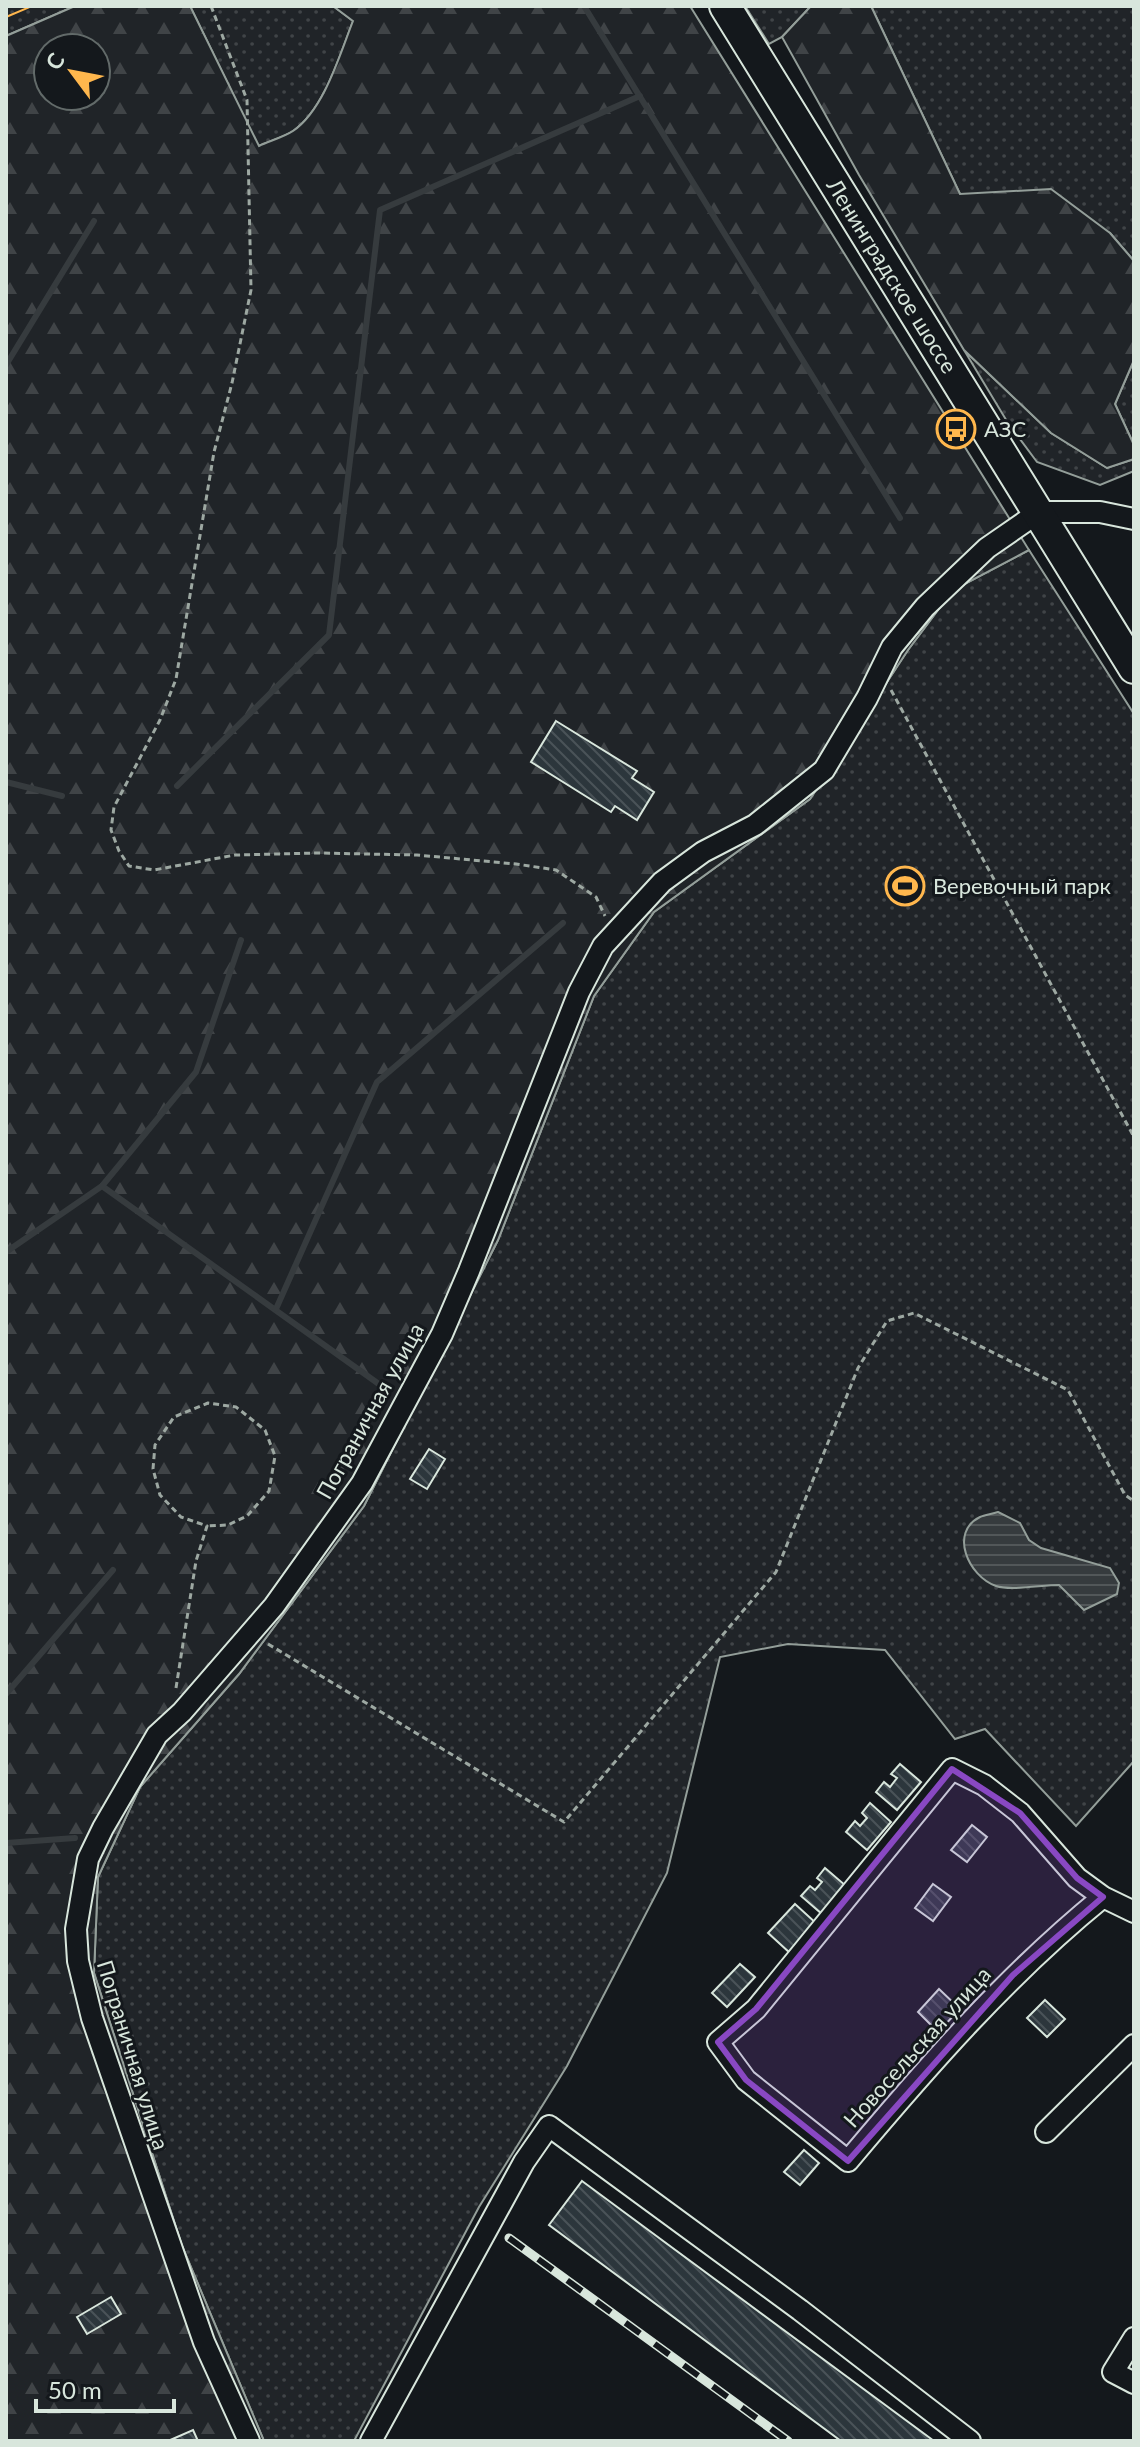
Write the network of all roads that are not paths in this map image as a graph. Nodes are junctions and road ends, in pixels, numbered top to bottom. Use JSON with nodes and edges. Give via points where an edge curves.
{"nodes":[{"id":1,"x":725,"y":6,"type":"edge"},
{"id":2,"x":1039,"y":512,"type":"junction"},
{"id":3,"x":1134,"y":519,"type":"edge"},
{"id":4,"x":1134,"y":668,"type":"edge"},
{"id":5,"x":1103,"y":1897,"type":"junction"},
{"id":6,"x":1134,"y":1912,"type":"edge"},
{"id":7,"x":1134,"y":2045,"type":"edge"},
{"id":8,"x":1046,"y":2132,"type":"dead end"},
{"id":9,"x":1134,"y":2338,"type":"edge"},
{"id":10,"x":1134,"y":2383,"type":"edge"},
{"id":11,"x":249,"y":2441,"type":"edge"},
{"id":12,"x":371,"y":2441,"type":"edge"},
{"id":13,"x":970,"y":2441,"type":"edge"}],
"edges":[{"from":1,"to":2,"type":"highway","name":"Ленинградское шоссе"},
{"from":2,"to":3,"type":"street","via":[[1100,512]]},
{"from":2,"to":4,"type":"highway","name":"Ленинградское шоссе"},
{"from":2,"to":11,"type":"street","name":"Пограничная улица","via":[[987,548],[925,607],[892,647],[824,770],[755,825],[673,872],[603,946],[579,992],[469,1271],[420,1377],[362,1483],[251,1634],[157,1735],[88,1859],[76,1929],[92,2018],[204,2342]]},
{"from":5,"to":5,"type":"street","name":"Новосельская улица","via":[[1077,1878],[1020,1813],[952,1769],[756,2009],[718,2042],[746,2080],[848,2161],[1013,1975]]},
{"from":5,"to":6,"type":"street"},
{"from":7,"to":8,"type":"street"},
{"from":9,"to":10,"type":"street","via":[[1113,2372]]},
{"from":12,"to":13,"type":"street","via":[[524,2162],[549,2126]]}]}
